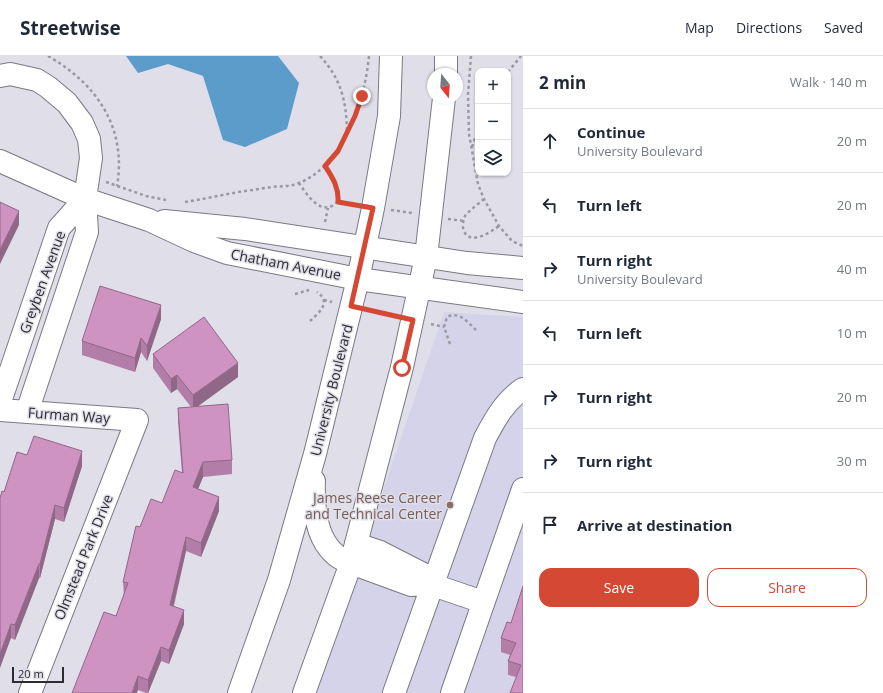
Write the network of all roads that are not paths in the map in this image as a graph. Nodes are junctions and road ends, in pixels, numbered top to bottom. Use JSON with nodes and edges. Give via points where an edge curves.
{"nodes":[{"id":1,"x":391,"y":56,"type":"edge"},
{"id":2,"x":446,"y":56,"type":"edge"},
{"id":3,"x":446,"y":68,"type":"edge"},
{"id":4,"x":0,"y":76,"type":"edge"},
{"id":5,"x":443,"y":104,"type":"edge"},
{"id":6,"x":0,"y":161,"type":"edge"},
{"id":7,"x":85,"y":199,"type":"junction"},
{"id":8,"x":149,"y":220,"type":"junction"},
{"id":9,"x":364,"y":247,"type":"junction"},
{"id":10,"x":426,"y":257,"type":"junction"},
{"id":11,"x":523,"y":268,"type":"edge"},
{"id":12,"x":358,"y":278,"type":"junction"},
{"id":13,"x":420,"y":287,"type":"junction"},
{"id":14,"x":523,"y":302,"type":"edge"},
{"id":15,"x":521,"y":394,"type":"edge"},
{"id":16,"x":0,"y":402,"type":"edge"},
{"id":17,"x":0,"y":410,"type":"edge"},
{"id":18,"x":27,"y":412,"type":"junction"},
{"id":19,"x":137,"y":420,"type":"joint"},
{"id":20,"x":315,"y":454,"type":"junction"},
{"id":21,"x":523,"y":489,"type":"edge"},
{"id":22,"x":353,"y":554,"type":"junction"},
{"id":23,"x":432,"y":584,"type":"junction"},
{"id":24,"x":483,"y":602,"type":"junction"},
{"id":25,"x":30,"y":693,"type":"edge"},
{"id":26,"x":239,"y":693,"type":"edge"},
{"id":27,"x":304,"y":693,"type":"edge"},
{"id":28,"x":394,"y":693,"type":"edge"},
{"id":29,"x":452,"y":693,"type":"edge"}],
"edges":[{"from":1,"to":9,"type":"street","name":"University Boulevard","via":[[389,116]]},
{"from":2,"to":3,"type":"street"},
{"from":4,"to":7,"type":"street","via":[[10,74],[37,80],[67,103],[82,123],[89,139],[91,158]]},
{"from":5,"to":10,"type":"street"},
{"from":6,"to":7,"type":"street","name":"Chatham Avenue"},
{"from":7,"to":8,"type":"street","name":"Chatham Avenue"},
{"from":7,"to":16,"type":"street","name":"Greyben Avenue","via":[[59,228]]},
{"from":7,"to":18,"type":"street","name":"Greyben Avenue","via":[[87,232]]},
{"from":8,"to":9,"type":"street","name":"Chatham Avenue","via":[[245,229]]},
{"from":8,"to":12,"type":"street","name":"Chatham Avenue","via":[[227,253]]},
{"from":9,"to":10,"type":"street","name":"Chatham Avenue"},
{"from":9,"to":12,"type":"street","name":"University Boulevard"},
{"from":10,"to":11,"type":"street","name":"Chatham Avenue"},
{"from":10,"to":13,"type":"street"},
{"from":12,"to":13,"type":"street","name":"Chatham Avenue"},
{"from":12,"to":20,"type":"street","name":"University Boulevard"},
{"from":13,"to":14,"type":"street","name":"Chatham Avenue"},
{"from":13,"to":22,"type":"street","via":[[402,368]]},
{"from":15,"to":23,"type":"street","via":[[499,412],[485,438]]},
{"from":17,"to":18,"type":"street","name":"Furman Way"},
{"from":18,"to":19,"type":"street","name":"Furman Way"},
{"from":19,"to":25,"type":"street","name":"Olmstead Park Drive"},
{"from":20,"to":22,"type":"street","via":[[314,505],[319,529],[329,548],[337,556]]},
{"from":20,"to":26,"type":"street","name":"University Boulevard","via":[[279,580]]},
{"from":21,"to":24,"type":"street"},
{"from":22,"to":23,"type":"street","via":[[411,585]]},
{"from":22,"to":27,"type":"street"},
{"from":23,"to":24,"type":"street"},
{"from":23,"to":28,"type":"street"},
{"from":24,"to":29,"type":"street"}]}
